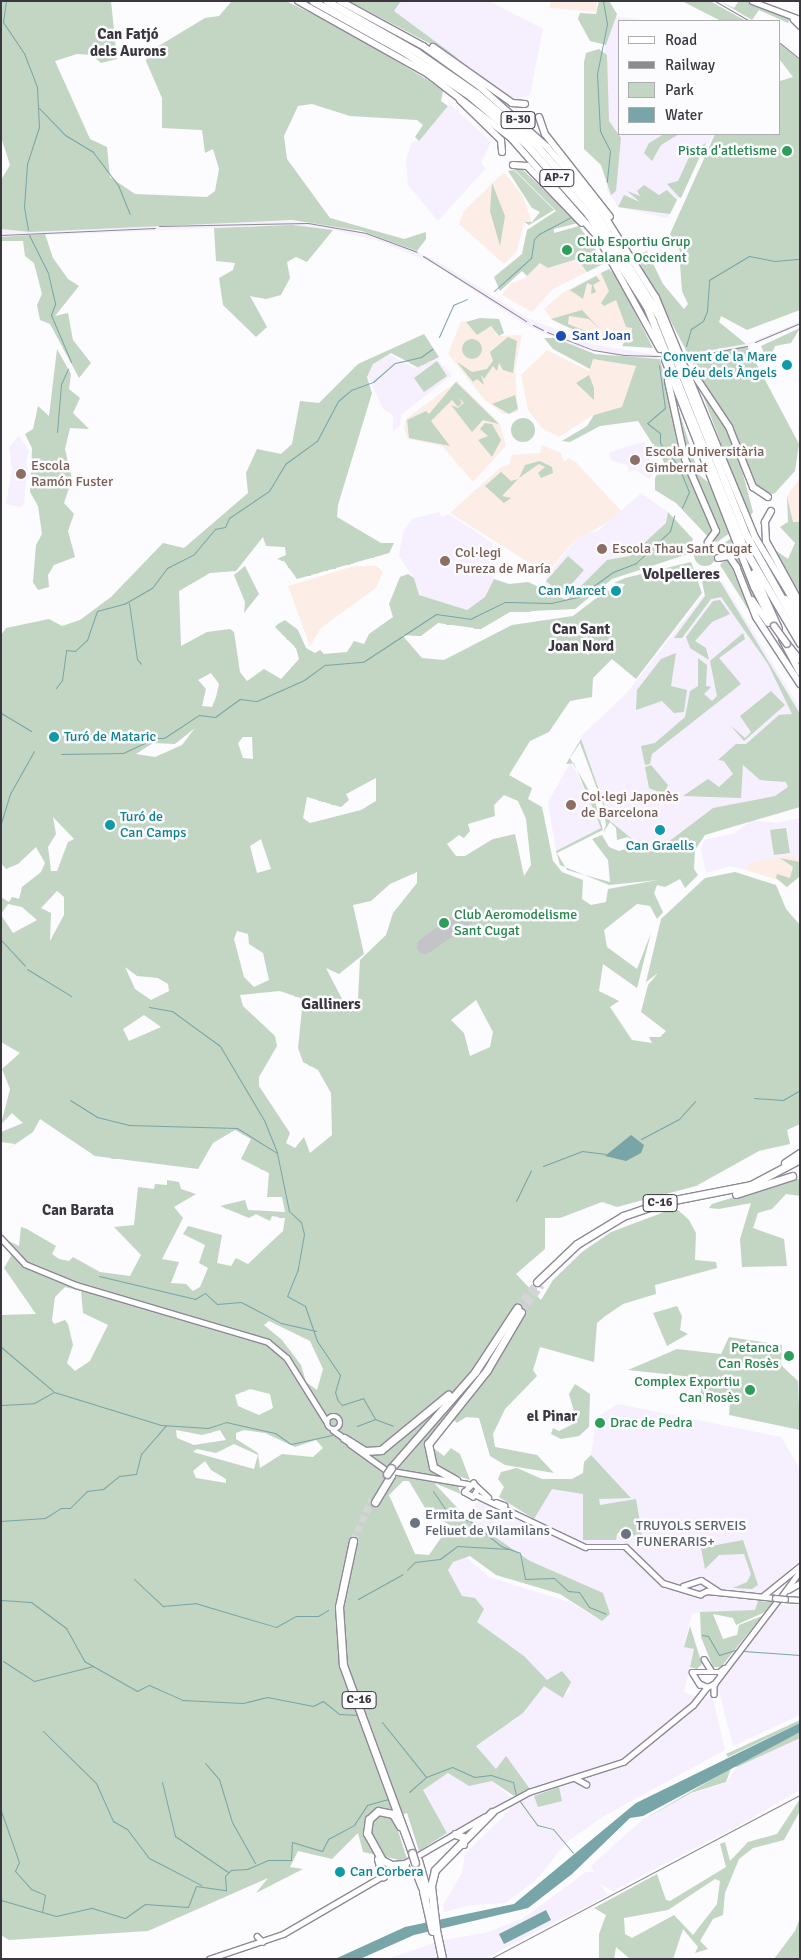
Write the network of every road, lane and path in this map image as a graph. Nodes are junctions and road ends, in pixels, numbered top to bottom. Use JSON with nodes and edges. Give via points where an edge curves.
{"nodes":[{"id":1,"x":297,"y":1,"type":"edge"},
{"id":2,"x":327,"y":1,"type":"edge"},
{"id":3,"x":340,"y":1,"type":"edge"},
{"id":4,"x":752,"y":1,"type":"edge"},
{"id":5,"x":311,"y":4,"type":"edge"},
{"id":6,"x":792,"y":18,"type":"junction"},
{"id":7,"x":800,"y":18,"type":"edge"},
{"id":8,"x":800,"y":26,"type":"edge"},
{"id":9,"x":397,"y":31,"type":"junction"},
{"id":10,"x":411,"y":63,"type":"junction"},
{"id":11,"x":525,"y":104,"type":"dead end"},
{"id":12,"x":539,"y":117,"type":"dead end"},
{"id":13,"x":502,"y":152,"type":"dead end"},
{"id":14,"x":513,"y":165,"type":"dead end"},
{"id":15,"x":627,"y":249,"type":"junction"},
{"id":16,"x":616,"y":264,"type":"junction"},
{"id":17,"x":648,"y":323,"type":"junction"},
{"id":18,"x":670,"y":327,"type":"junction"},
{"id":19,"x":705,"y":427,"type":"junction"},
{"id":20,"x":768,"y":497,"type":"dead end"},
{"id":21,"x":771,"y":511,"type":"dead end"},
{"id":22,"x":765,"y":537,"type":"junction"},
{"id":23,"x":708,"y":542,"type":"dead end"},
{"id":24,"x":745,"y":549,"type":"junction"},
{"id":25,"x":718,"y":558,"type":"dead end"},
{"id":26,"x":736,"y":566,"type":"junction"},
{"id":27,"x":754,"y":573,"type":"joint"},
{"id":28,"x":800,"y":598,"type":"edge"},
{"id":29,"x":800,"y":603,"type":"edge"},
{"id":30,"x":800,"y":611,"type":"edge"},
{"id":31,"x":800,"y":621,"type":"edge"},
{"id":32,"x":775,"y":630,"type":"junction"},
{"id":33,"x":800,"y":631,"type":"edge"},
{"id":34,"x":800,"y":643,"type":"edge"},
{"id":35,"x":800,"y":660,"type":"edge"},
{"id":36,"x":799,"y":673,"type":"edge"},
{"id":37,"x":800,"y":684,"type":"edge"},
{"id":38,"x":800,"y":1153,"type":"edge"},
{"id":39,"x":800,"y":1159,"type":"edge"},
{"id":40,"x":785,"y":1163,"type":"dead end"},
{"id":41,"x":800,"y":1164,"type":"edge"},
{"id":42,"x":792,"y":1176,"type":"dead end"},
{"id":43,"x":721,"y":1188,"type":"dead end"},
{"id":44,"x":736,"y":1194,"type":"junction"},
{"id":45,"x":648,"y":1207,"type":"junction"},
{"id":46,"x":1,"y":1238,"type":"edge"},
{"id":47,"x":519,"y":1310,"type":"junction"},
{"id":48,"x":478,"y":1367,"type":"junction"},
{"id":49,"x":321,"y":1409,"type":"junction"},
{"id":50,"x":333,"y":1416,"type":"junction"},
{"id":51,"x":327,"y":1422,"type":"junction"},
{"id":52,"x":340,"y":1426,"type":"junction"},
{"id":53,"x":333,"y":1430,"type":"junction"},
{"id":54,"x":344,"y":1438,"type":"junction"},
{"id":55,"x":391,"y":1471,"type":"junction"},
{"id":56,"x":447,"y":1479,"type":"junction"},
{"id":57,"x":456,"y":1480,"type":"junction"},
{"id":58,"x":468,"y":1484,"type":"junction"},
{"id":59,"x":464,"y":1489,"type":"junction"},
{"id":60,"x":478,"y":1489,"type":"junction"},
{"id":61,"x":460,"y":1496,"type":"dead end"},
{"id":62,"x":467,"y":1496,"type":"junction"},
{"id":63,"x":476,"y":1496,"type":"junction"},
{"id":64,"x":374,"y":1500,"type":"tunnel mouth"},
{"id":65,"x":504,"y":1508,"type":"junction"},
{"id":66,"x":355,"y":1542,"type":"tunnel mouth"},
{"id":67,"x":800,"y":1566,"type":"edge"},
{"id":68,"x":800,"y":1571,"type":"edge"},
{"id":69,"x":799,"y":1583,"type":"edge"},
{"id":70,"x":695,"y":1584,"type":"junction"},
{"id":71,"x":707,"y":1584,"type":"junction"},
{"id":72,"x":683,"y":1586,"type":"junction"},
{"id":73,"x":695,"y":1590,"type":"junction"},
{"id":74,"x":707,"y":1590,"type":"junction"},
{"id":75,"x":720,"y":1591,"type":"junction"},
{"id":76,"x":760,"y":1597,"type":"junction"},
{"id":77,"x":780,"y":1597,"type":"junction"},
{"id":78,"x":800,"y":1599,"type":"edge"},
{"id":79,"x":766,"y":1616,"type":"junction"},
{"id":80,"x":702,"y":1671,"type":"junction"},
{"id":81,"x":713,"y":1671,"type":"junction"},
{"id":82,"x":699,"y":1681,"type":"junction"},
{"id":83,"x":715,"y":1683,"type":"junction"},
{"id":84,"x":708,"y":1687,"type":"junction"},
{"id":85,"x":699,"y":1697,"type":"junction"},
{"id":86,"x":585,"y":1774,"type":"junction"},
{"id":87,"x":573,"y":1778,"type":"junction"},
{"id":88,"x":492,"y":1812,"type":"junction"},
{"id":89,"x":455,"y":1834,"type":"junction"},
{"id":90,"x":463,"y":1844,"type":"junction"},
{"id":91,"x":373,"y":1850,"type":"junction"},
{"id":92,"x":413,"y":1853,"type":"junction"},
{"id":93,"x":416,"y":1862,"type":"junction"},
{"id":94,"x":405,"y":1864,"type":"junction"},
{"id":95,"x":383,"y":1876,"type":"junction"},
{"id":96,"x":430,"y":1904,"type":"junction"},
{"id":97,"x":210,"y":1959,"type":"edge"},
{"id":98,"x":438,"y":1959,"type":"edge"},
{"id":99,"x":442,"y":1959,"type":"edge"}],
"edges":[{"from":1,"to":5,"type":"highway"},
{"from":2,"to":19,"type":"highway","number":"AP-7","via":[[457,78],[518,128],[561,171],[607,229],[642,284]]},
{"from":3,"to":9,"type":"highway","number":"B-30"},
{"from":4,"to":6,"type":"main road"},
{"from":5,"to":10,"type":"highway","number":"B-30"},
{"from":5,"to":24,"type":"highway","number":"AP-7","via":[[411,56],[470,96],[524,143],[584,209],[625,268],[656,326]]},
{"from":6,"to":7,"type":"main road"},
{"from":6,"to":8,"type":"main road"},
{"from":9,"to":11,"type":"highway","via":[[455,60],[512,104]]},
{"from":9,"to":15,"type":"highway","number":"B-30","via":[[463,73],[531,132],[578,182]]},
{"from":10,"to":13,"type":"highway","number":"B-30","via":[[486,125],[502,142]]},
{"from":10,"to":16,"type":"highway","number":"B-30","via":[[472,105],[523,150],[577,210]]},
{"from":12,"to":15,"type":"highway","via":[[542,130],[596,196]]},
{"from":14,"to":16,"type":"highway","number":"B-30","via":[[530,168]]},
{"from":15,"to":18,"type":"highway","number":"B-30"},
{"from":16,"to":17,"type":"highway","number":"B-30"},
{"from":17,"to":23,"type":"highway","via":[[664,364],[685,459],[716,529]]},
{"from":17,"to":32,"type":"highway","number":"B-30","via":[[754,587]]},
{"from":18,"to":20,"type":"highway","via":[[729,427],[752,487]]},
{"from":18,"to":30,"type":"highway","number":"B-30","via":[[755,537]]},
{"from":19,"to":31,"type":"highway","via":[[756,545]]},
{"from":19,"to":33,"type":"highway","number":"AP-7","via":[[746,535]]},
{"from":21,"to":22,"type":"highway","via":[[764,522]]},
{"from":22,"to":28,"type":"highway"},
{"from":22,"to":29,"type":"highway"},
{"from":24,"to":27,"type":"highway"},
{"from":24,"to":34,"type":"highway","number":"AP-7"},
{"from":25,"to":26,"type":"highway","via":[[729,556]]},
{"from":26,"to":32,"type":"highway"},
{"from":26,"to":37,"type":"highway","via":[[756,617]]},
{"from":27,"to":36,"type":"highway"},
{"from":32,"to":35,"type":"highway","number":"B-30","bridge":true},
{"from":38,"to":40,"type":"highway"},
{"from":39,"to":45,"type":"highway","number":"C-16","via":[[746,1187]]},
{"from":41,"to":44,"type":"highway","number":"C-16","via":[[771,1182]]},
{"from":42,"to":44,"type":"highway"},
{"from":43,"to":45,"type":"highway"},
{"from":44,"to":45,"type":"highway","number":"C-16","via":[[674,1204],[626,1220],[581,1246],[540,1283],[592,1233]]},
{"from":46,"to":49,"type":"main road","via":[[25,1264],[76,1285],[264,1340],[285,1355]]},
{"from":47,"to":48,"type":"highway"},
{"from":47,"to":55,"type":"highway","via":[[478,1375]]},
{"from":47,"to":57,"type":"highway","via":[[479,1381],[428,1444],[431,1465]]},
{"from":48,"to":54,"type":"highway","via":[[386,1447],[365,1451]]},
{"from":48,"to":55,"type":"highway"},
{"from":49,"to":50,"type":"main road"},
{"from":49,"to":51,"type":"main road"},
{"from":50,"to":51,"type":"main road"},
{"from":50,"to":52,"type":"main road","via":[[340,1419]]},
{"from":51,"to":53,"type":"main road"},
{"from":52,"to":53,"type":"main road"},
{"from":52,"to":54,"type":"main road"},
{"from":53,"to":54,"type":"main road"},
{"from":54,"to":56,"type":"main road","via":[[379,1467]]},
{"from":55,"to":64,"type":"highway"},
{"from":56,"to":57,"type":"main road"},
{"from":56,"to":59,"type":"main road"},
{"from":57,"to":58,"type":"main road"},
{"from":58,"to":59,"type":"main road"},
{"from":58,"to":60,"type":"main road"},
{"from":59,"to":62,"type":"main road"},
{"from":60,"to":63,"type":"main road"},
{"from":60,"to":65,"type":"main road"},
{"from":61,"to":62,"type":"main road"},
{"from":62,"to":63,"type":"main road"},
{"from":63,"to":65,"type":"main road"},
{"from":65,"to":72,"type":"main road","via":[[588,1548],[626,1547],[657,1580]]},
{"from":66,"to":92,"type":"highway","number":"C-16","via":[[343,1600],[346,1656]]},
{"from":67,"to":76,"type":"main road","via":[[776,1590]]},
{"from":68,"to":77,"type":"main road"},
{"from":69,"to":77,"type":"main road"},
{"from":70,"to":71,"type":"main road","via":[[701,1580]]},
{"from":70,"to":72,"type":"main road"},
{"from":70,"to":73,"type":"main road"},
{"from":71,"to":74,"type":"main road"},
{"from":71,"to":75,"type":"main road"},
{"from":72,"to":73,"type":"main road"},
{"from":73,"to":74,"type":"main road","via":[[700,1594]]},
{"from":74,"to":75,"type":"main road"},
{"from":75,"to":76,"type":"main road"},
{"from":76,"to":77,"type":"main road"},
{"from":77,"to":78,"type":"main road"},
{"from":77,"to":79,"type":"main road"},
{"from":79,"to":81,"type":"main road","via":[[723,1670]]},
{"from":79,"to":83,"type":"main road"},
{"from":80,"to":81,"type":"main road"},
{"from":80,"to":81,"type":"main road","via":[[704,1659]]},
{"from":80,"to":82,"type":"main road","via":[[692,1672]]},
{"from":81,"to":83,"type":"main road"},
{"from":82,"to":84,"type":"main road"},
{"from":82,"to":85,"type":"main road"},
{"from":83,"to":84,"type":"main road"},
{"from":83,"to":84,"type":"main road","via":[[714,1694]]},
{"from":84,"to":85,"type":"main road"},
{"from":85,"to":86,"type":"main road","via":[[626,1760]]},
{"from":86,"to":87,"type":"main road"},
{"from":86,"to":87,"type":"main road","via":[[584,1781]]},
{"from":87,"to":88,"type":"main road","via":[[526,1793]]},
{"from":88,"to":89,"type":"main road"},
{"from":88,"to":90,"type":"highway"},
{"from":89,"to":90,"type":"highway","via":[[462,1837]]},
{"from":89,"to":94,"type":"main road"},
{"from":90,"to":96,"type":"highway","via":[[435,1870]]},
{"from":91,"to":92,"type":"highway","via":[[368,1821],[375,1812],[384,1810],[397,1820]]},
{"from":91,"to":94,"type":"highway","via":[[388,1864]]},
{"from":91,"to":95,"type":"highway"},
{"from":92,"to":93,"type":"highway","number":"C-16"},
{"from":93,"to":96,"type":"highway","number":"C-16"},
{"from":93,"to":96,"type":"highway","number":"C-16"},
{"from":94,"to":95,"type":"main road"},
{"from":95,"to":97,"type":"main road","via":[[260,1939],[256,1944]]},
{"from":96,"to":98,"type":"highway","number":"C-16"},
{"from":96,"to":99,"type":"highway","number":"C-16"}]}
